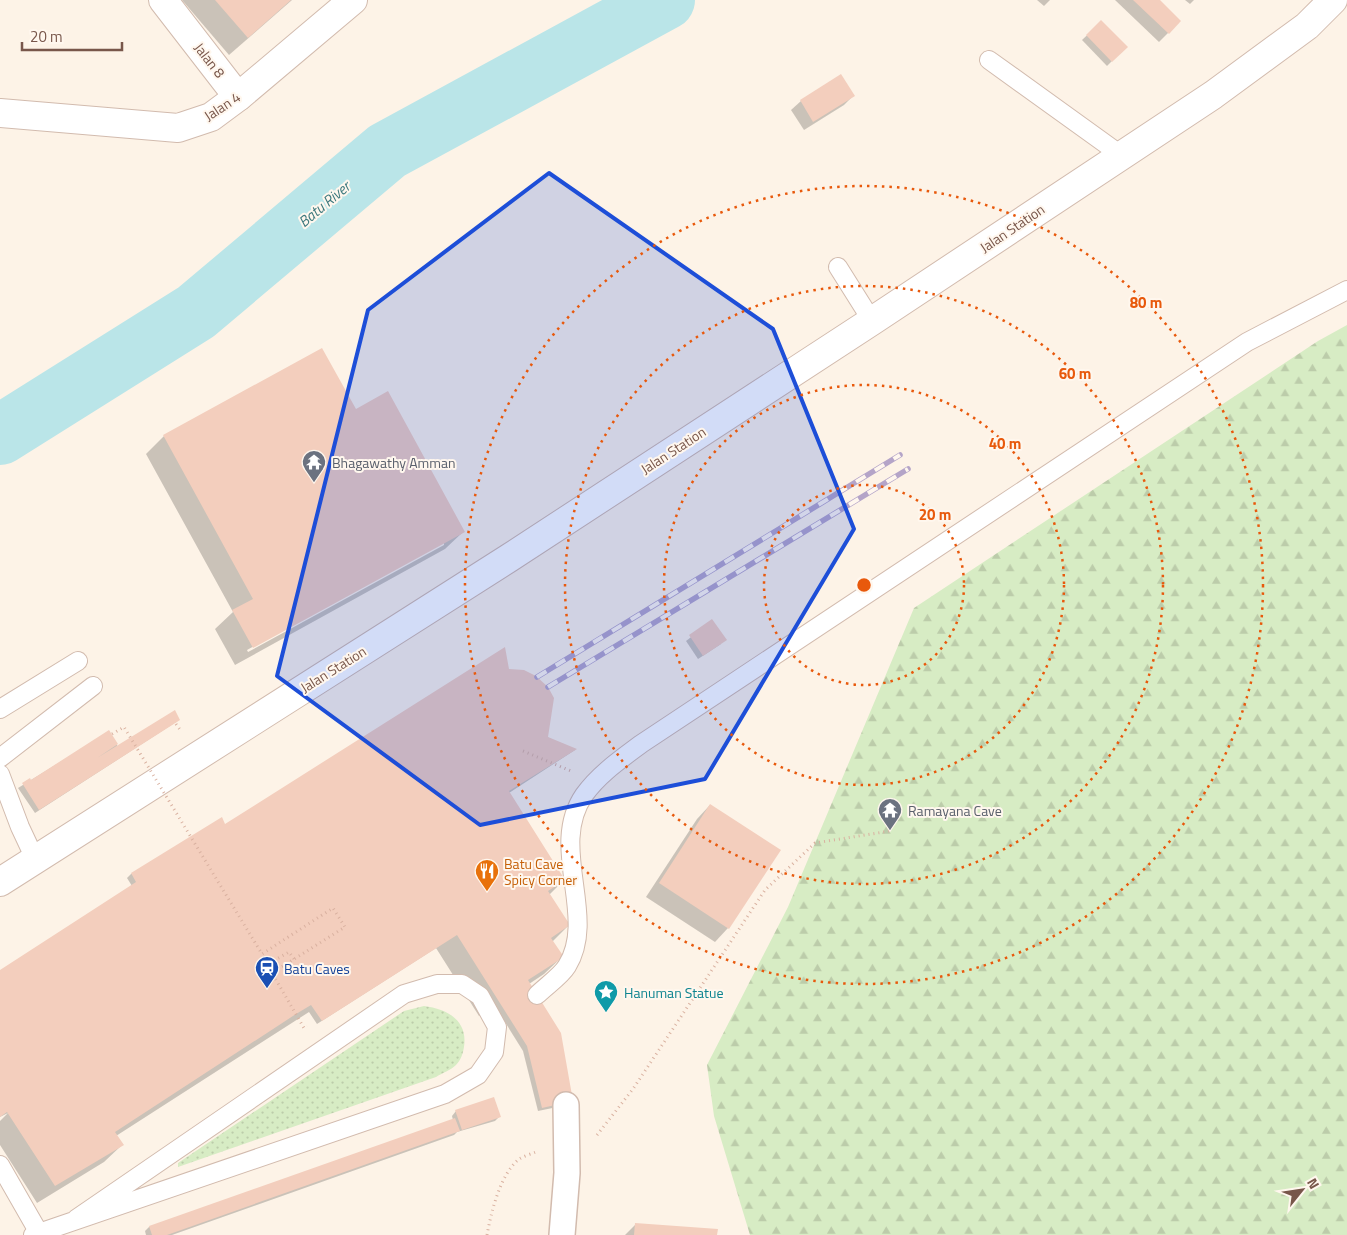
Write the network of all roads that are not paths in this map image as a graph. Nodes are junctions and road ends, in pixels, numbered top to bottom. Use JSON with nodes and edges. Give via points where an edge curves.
{"nodes":[{"id":1,"x":163,"y":0,"type":"edge"},
{"id":2,"x":353,"y":0,"type":"edge"},
{"id":3,"x":1333,"y":0,"type":"edge"},
{"id":4,"x":989,"y":60,"type":"dead end"},
{"id":5,"x":238,"y":97,"type":"junction"},
{"id":6,"x":0,"y":113,"type":"edge"},
{"id":7,"x":1121,"y":156,"type":"junction"},
{"id":8,"x":838,"y":267,"type":"dead end"},
{"id":9,"x":1347,"y":290,"type":"edge"},
{"id":10,"x":872,"y":321,"type":"junction"},
{"id":11,"x":78,"y":661,"type":"dead end"},
{"id":12,"x":93,"y":686,"type":"dead end"},
{"id":13,"x":0,"y":709,"type":"edge"},
{"id":14,"x":0,"y":758,"type":"edge"},
{"id":15,"x":0,"y":774,"type":"edge"},
{"id":16,"x":35,"y":859,"type":"junction"},
{"id":17,"x":0,"y":882,"type":"edge"},
{"id":18,"x":537,"y":995,"type":"dead end"},
{"id":19,"x":566,"y":1105,"type":"dead end"},
{"id":20,"x":0,"y":1165,"type":"edge"},
{"id":21,"x":76,"y":1219,"type":"junction"},
{"id":22,"x":36,"y":1234,"type":"edge"},
{"id":23,"x":562,"y":1235,"type":"edge"}],
"edges":[{"from":1,"to":5,"type":"street","name":"Jalan 8"},
{"from":2,"to":5,"type":"street","name":"Jalan 4"},
{"from":3,"to":7,"type":"street","name":"Jalan Station","via":[[1307,26],[1213,95]]},
{"from":4,"to":7,"type":"lane"},
{"from":5,"to":6,"type":"street","name":"Jalan 4","via":[[211,117],[178,128]]},
{"from":7,"to":10,"type":"street","name":"Jalan Station"},
{"from":8,"to":10,"type":"lane"},
{"from":9,"to":18,"type":"lane","via":[[1247,342],[642,744],[595,781],[583,796],[572,824],[570,857],[579,936],[567,966]]},
{"from":10,"to":16,"type":"street","name":"Jalan Station","via":[[509,558]]},
{"from":11,"to":13,"type":"lane"},
{"from":12,"to":14,"type":"lane"},
{"from":15,"to":16,"type":"lane"},
{"from":16,"to":17,"type":"street","name":"Jalan Station"},
{"from":19,"to":23,"type":"street","via":[[567,1173]]},
{"from":20,"to":22,"type":"lane"},
{"from":21,"to":21,"type":"lane","via":[[404,994],[437,984],[462,984],[480,996],[503,1022],[494,1052],[478,1075],[445,1094]]},
{"from":21,"to":22,"type":"lane"}]}
